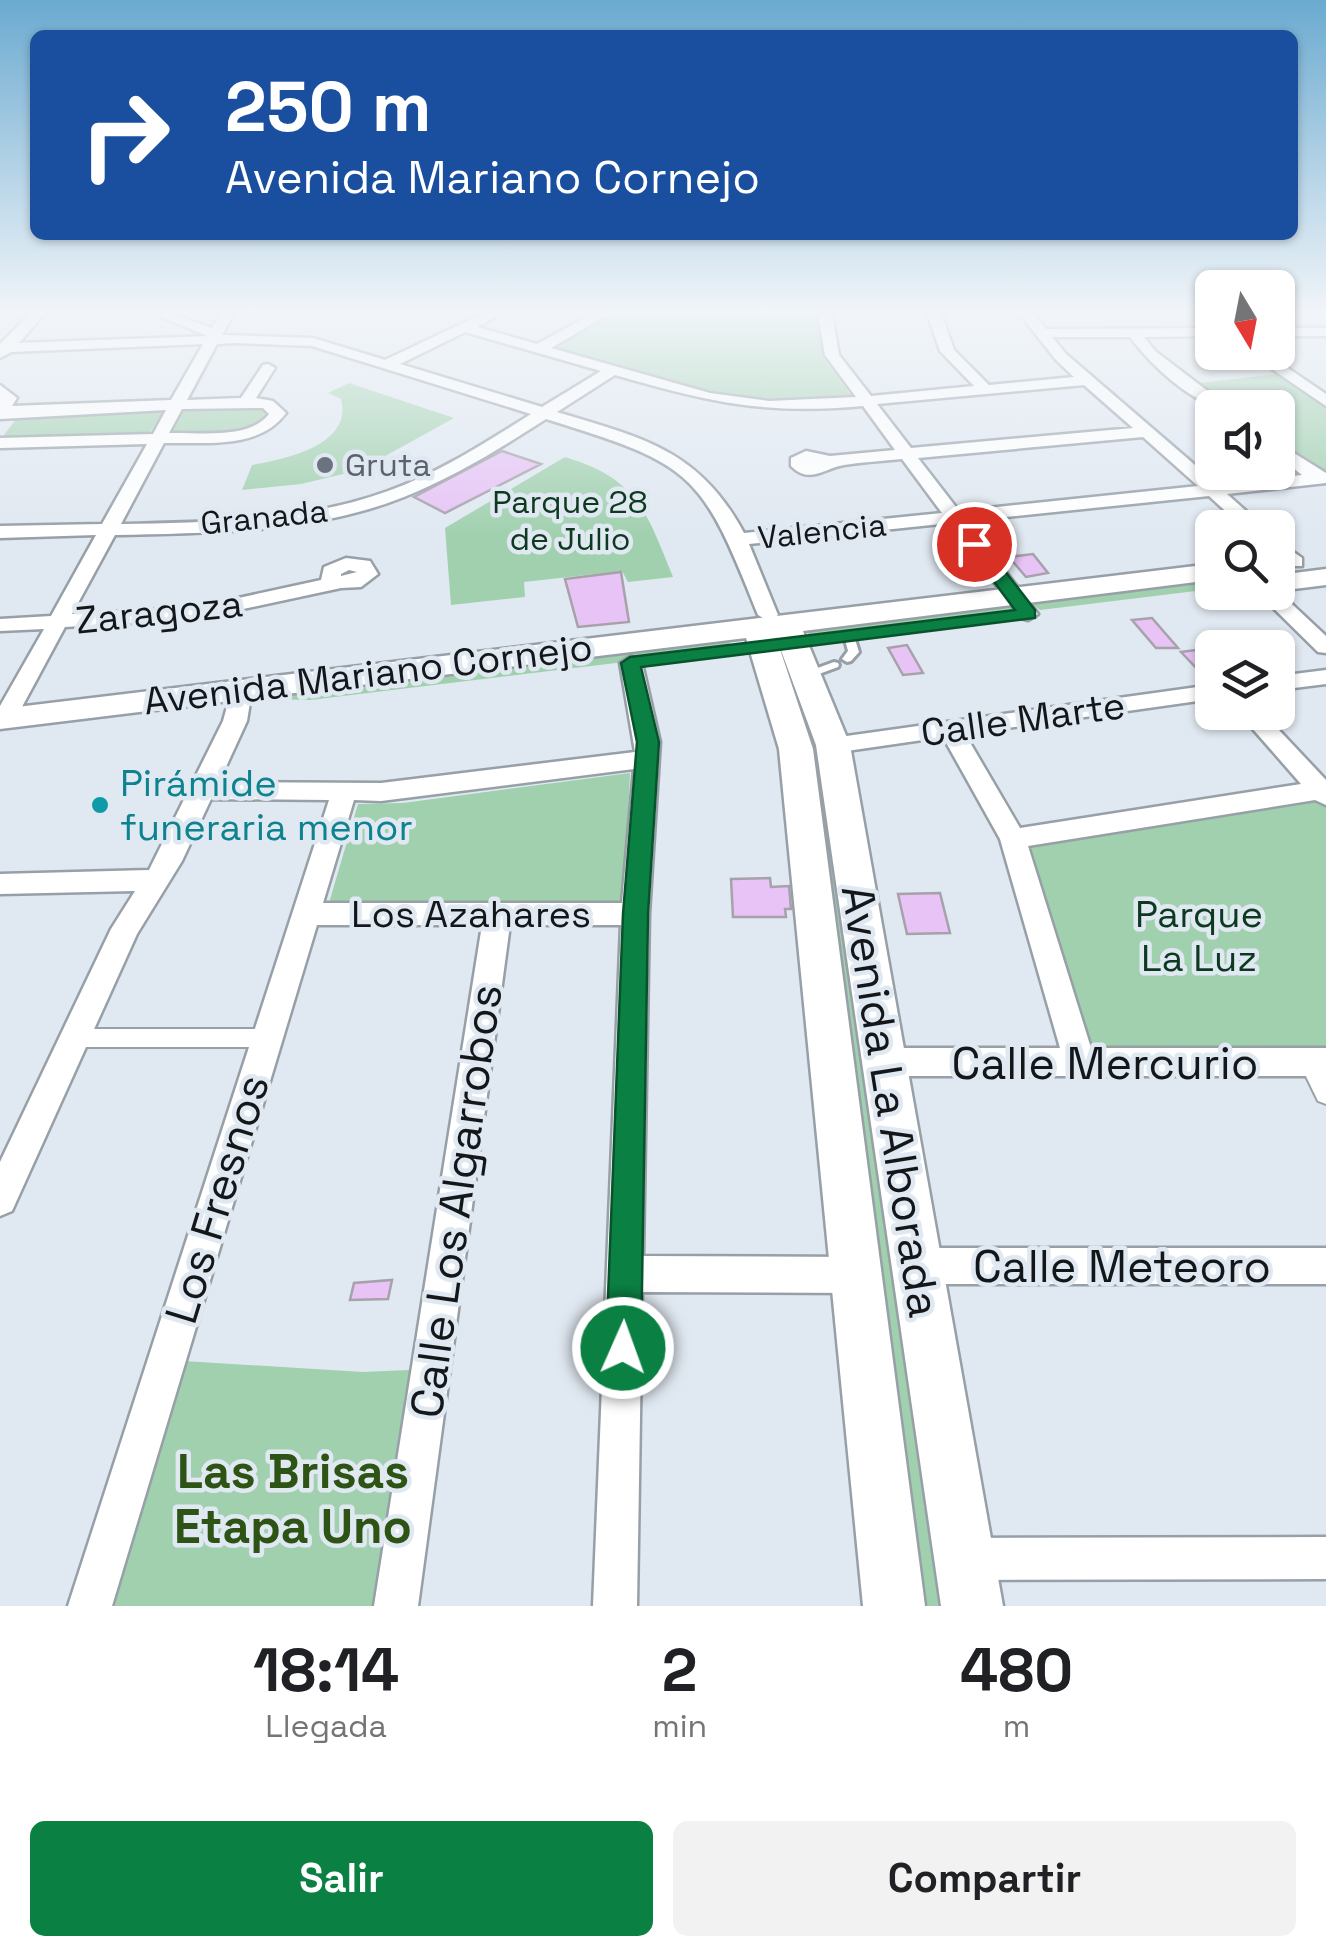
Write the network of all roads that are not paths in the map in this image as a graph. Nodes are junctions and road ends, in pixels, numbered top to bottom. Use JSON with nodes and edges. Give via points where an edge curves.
{"nodes":[{"id":1,"x":186,"y":388,"type":"edge"},
{"id":2,"x":255,"y":388,"type":"edge"},
{"id":3,"x":470,"y":388,"type":"edge"},
{"id":4,"x":582,"y":388,"type":"edge"},
{"id":5,"x":676,"y":388,"type":"edge"},
{"id":6,"x":856,"y":388,"type":"edge"},
{"id":7,"x":984,"y":388,"type":"edge"},
{"id":8,"x":1094,"y":388,"type":"edge"},
{"id":9,"x":0,"y":390,"type":"edge"},
{"id":10,"x":864,"y":399,"type":"junction"},
{"id":11,"x":246,"y":402,"type":"junction"},
{"id":12,"x":177,"y":404,"type":"junction"},
{"id":13,"x":544,"y":411,"type":"junction"},
{"id":14,"x":1,"y":412,"type":"edge"},
{"id":15,"x":1146,"y":432,"type":"junction"},
{"id":16,"x":158,"y":438,"type":"junction"},
{"id":17,"x":0,"y":444,"type":"edge"},
{"id":18,"x":906,"y":454,"type":"junction"},
{"id":19,"x":1295,"y":460,"type":"edge"},
{"id":20,"x":829,"y":462,"type":"dead end"},
{"id":21,"x":1195,"y":474,"type":"edge"},
{"id":22,"x":1322,"y":478,"type":"edge"},
{"id":23,"x":1295,"y":481,"type":"edge"},
{"id":24,"x":1213,"y":490,"type":"joint"},
{"id":25,"x":1236,"y":510,"type":"edge"},
{"id":26,"x":954,"y":517,"type":"junction"},
{"id":27,"x":106,"y":528,"type":"junction"},
{"id":28,"x":0,"y":532,"type":"edge"},
{"id":29,"x":736,"y":540,"type":"junction"},
{"id":30,"x":1326,"y":559,"type":"edge"},
{"id":31,"x":1295,"y":563,"type":"edge"},
{"id":32,"x":1295,"y":568,"type":"edge"},
{"id":33,"x":1195,"y":575,"type":"edge"},
{"id":34,"x":1326,"y":577,"type":"edge"},
{"id":35,"x":327,"y":583,"type":"dead end"},
{"id":36,"x":1195,"y":592,"type":"edge"},
{"id":37,"x":1021,"y":605,"type":"junction"},
{"id":38,"x":1286,"y":610,"type":"edge"},
{"id":39,"x":55,"y":622,"type":"junction"},
{"id":40,"x":0,"y":624,"type":"edge"},
{"id":41,"x":774,"y":631,"type":"junction"},
{"id":42,"x":1326,"y":647,"type":"edge"},
{"id":43,"x":630,"y":663,"type":"junction"},
{"id":44,"x":1326,"y":676,"type":"edge"},
{"id":45,"x":1295,"y":681,"type":"edge"},
{"id":46,"x":1195,"y":694,"type":"edge"},
{"id":47,"x":240,"y":700,"type":"junction"},
{"id":48,"x":2,"y":724,"type":"edge"},
{"id":49,"x":950,"y":729,"type":"junction"},
{"id":50,"x":1265,"y":730,"type":"edge"},
{"id":51,"x":833,"y":745,"type":"junction"},
{"id":52,"x":646,"y":759,"type":"junction"},
{"id":53,"x":203,"y":790,"type":"junction"},
{"id":54,"x":344,"y":792,"type":"junction"},
{"id":55,"x":1324,"y":793,"type":"edge"},
{"id":56,"x":1013,"y":838,"type":"junction"},
{"id":57,"x":156,"y":880,"type":"junction"},
{"id":58,"x":0,"y":884,"type":"edge"},
{"id":59,"x":306,"y":914,"type":"junction"},
{"id":60,"x":498,"y":914,"type":"junction"},
{"id":61,"x":636,"y":914,"type":"junction"},
{"id":62,"x":75,"y":1038,"type":"junction"},
{"id":63,"x":267,"y":1038,"type":"junction"},
{"id":64,"x":884,"y":1062,"type":"junction"},
{"id":65,"x":1080,"y":1062,"type":"junction"},
{"id":66,"x":1319,"y":1063,"type":"edge"},
{"id":67,"x":1326,"y":1094,"type":"edge"},
{"id":68,"x":0,"y":1199,"type":"edge"},
{"id":69,"x":917,"y":1266,"type":"junction"},
{"id":70,"x":1326,"y":1266,"type":"edge"},
{"id":71,"x":626,"y":1274,"type":"junction"},
{"id":72,"x":856,"y":1275,"type":"junction"},
{"id":73,"x":1326,"y":1558,"type":"edge"},
{"id":74,"x":964,"y":1559,"type":"junction"},
{"id":75,"x":90,"y":1606,"type":"edge"},
{"id":76,"x":396,"y":1606,"type":"edge"},
{"id":77,"x":615,"y":1606,"type":"edge"},
{"id":78,"x":894,"y":1606,"type":"edge"},
{"id":79,"x":972,"y":1606,"type":"edge"}],
"edges":[{"from":1,"to":12,"type":"street"},
{"from":2,"to":11,"type":"street"},
{"from":3,"to":13,"type":"street"},
{"from":4,"to":13,"type":"street","name":"Granada"},
{"from":5,"to":10,"type":"street","via":[[750,404]]},
{"from":6,"to":10,"type":"street"},
{"from":7,"to":10,"type":"street"},
{"from":8,"to":15,"type":"street"},
{"from":9,"to":14,"type":"street","via":[[9,398]]},
{"from":10,"to":18,"type":"street"},
{"from":11,"to":12,"type":"street"},
{"from":11,"to":16,"type":"street","via":[[272,406],[278,418],[245,435]]},
{"from":12,"to":14,"type":"street"},
{"from":12,"to":16,"type":"street"},
{"from":13,"to":27,"type":"street","name":"Granada","via":[[414,487],[378,500],[278,520]]},
{"from":13,"to":29,"type":"street","via":[[684,464],[709,486]]},
{"from":15,"to":18,"type":"street"},
{"from":15,"to":21,"type":"street"},
{"from":16,"to":17,"type":"street"},
{"from":16,"to":27,"type":"street"},
{"from":18,"to":20,"type":"street"},
{"from":18,"to":26,"type":"street"},
{"from":19,"to":22,"type":"street"},
{"from":22,"to":23,"type":"street","name":"Valencia"},
{"from":24,"to":25,"type":"street"},
{"from":24,"to":26,"type":"street","name":"Valencia"},
{"from":26,"to":29,"type":"street","name":"Valencia"},
{"from":26,"to":37,"type":"street"},
{"from":27,"to":28,"type":"street","name":"Granada"},
{"from":27,"to":39,"type":"street"},
{"from":29,"to":41,"type":"street"},
{"from":30,"to":31,"type":"main road"},
{"from":32,"to":34,"type":"main road"},
{"from":33,"to":37,"type":"main road","name":"Avenida Mariano Cornejo"},
{"from":35,"to":39,"type":"street","name":"Zaragoza","via":[[197,613]]},
{"from":36,"to":37,"type":"main road","name":"Avenida Mariano Cornejo"},
{"from":37,"to":41,"type":"main road","name":"Avenida Mariano Cornejo"},
{"from":37,"to":41,"type":"main road","name":"Avenida Mariano Cornejo","via":[[848,648]]},
{"from":38,"to":42,"type":"street"},
{"from":39,"to":40,"type":"street","name":"Zaragoza"},
{"from":39,"to":48,"type":"street"},
{"from":41,"to":43,"type":"main road","name":"Avenida Mariano Cornejo"},
{"from":41,"to":47,"type":"main road","name":"Avenida Mariano Cornejo"},
{"from":41,"to":51,"type":"main road","name":"Avenida La Alborada","via":[[821,670]]},
{"from":41,"to":72,"type":"main road","name":"Avenida La Alborada","via":[[796,749]]},
{"from":43,"to":47,"type":"main road","name":"Avenida Mariano Cornejo"},
{"from":43,"to":52,"type":"street","via":[[647,724]]},
{"from":44,"to":45,"type":"street"},
{"from":46,"to":49,"type":"street","name":"Calle Marte"},
{"from":47,"to":48,"type":"main road","name":"Avenida Mariano Cornejo"},
{"from":47,"to":53,"type":"street"},
{"from":49,"to":51,"type":"street","name":"Calle Marte"},
{"from":49,"to":56,"type":"street"},
{"from":50,"to":55,"type":"street"},
{"from":51,"to":64,"type":"main road","name":"Avenida La Alborada"},
{"from":52,"to":54,"type":"street","via":[[445,786]]},
{"from":52,"to":61,"type":"street"},
{"from":53,"to":54,"type":"street"},
{"from":53,"to":57,"type":"street"},
{"from":54,"to":59,"type":"street","name":"Los Fresnos"},
{"from":55,"to":56,"type":"street"},
{"from":56,"to":65,"type":"street"},
{"from":57,"to":58,"type":"street"},
{"from":57,"to":62,"type":"street","via":[[125,929]]},
{"from":59,"to":60,"type":"street","name":"Los Azahares"},
{"from":59,"to":63,"type":"street","name":"Los Fresnos"},
{"from":60,"to":61,"type":"street","name":"Los Azahares"},
{"from":60,"to":76,"type":"street","name":"Calle Los Algarrobos"},
{"from":61,"to":71,"type":"street"},
{"from":62,"to":63,"type":"street"},
{"from":62,"to":68,"type":"street"},
{"from":63,"to":75,"type":"street","name":"Los Fresnos"},
{"from":64,"to":65,"type":"street","name":"Calle Mercurio"},
{"from":64,"to":69,"type":"main road","name":"Avenida La Alborada"},
{"from":65,"to":66,"type":"street","name":"Calle Mercurio"},
{"from":66,"to":67,"type":"street"},
{"from":69,"to":70,"type":"street","name":"Calle Meteoro"},
{"from":69,"to":74,"type":"main road","name":"Avenida La Alborada"},
{"from":71,"to":72,"type":"street"},
{"from":71,"to":77,"type":"street"},
{"from":72,"to":78,"type":"main road","name":"Avenida La Alborada"},
{"from":73,"to":74,"type":"street"},
{"from":74,"to":79,"type":"main road","name":"Avenida La Alborada"}]}
